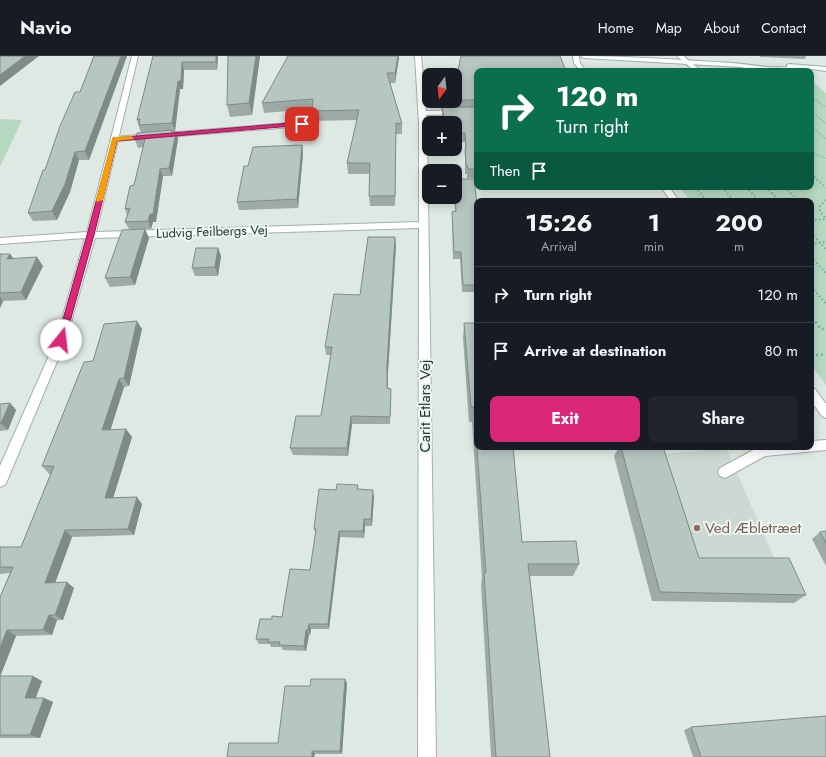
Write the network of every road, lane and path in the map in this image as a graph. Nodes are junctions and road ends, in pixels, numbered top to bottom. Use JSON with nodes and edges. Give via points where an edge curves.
{"nodes":[{"id":1,"x":135,"y":56,"type":"edge"},
{"id":2,"x":418,"y":56,"type":"edge"},
{"id":3,"x":576,"y":56,"type":"edge"},
{"id":4,"x":584,"y":56,"type":"edge"},
{"id":5,"x":680,"y":56,"type":"edge"},
{"id":6,"x":687,"y":62,"type":"junction"},
{"id":7,"x":581,"y":68,"type":"edge"},
{"id":8,"x":694,"y":68,"type":"edge"},
{"id":9,"x":750,"y":68,"type":"edge"},
{"id":10,"x":814,"y":69,"type":"edge"},
{"id":11,"x":826,"y":70,"type":"edge"},
{"id":12,"x":814,"y":100,"type":"edge"},
{"id":13,"x":826,"y":108,"type":"edge"},
{"id":14,"x":474,"y":112,"type":"edge"},
{"id":15,"x":422,"y":113,"type":"junction"},
{"id":16,"x":814,"y":114,"type":"edge"},
{"id":17,"x":826,"y":123,"type":"edge"},
{"id":18,"x":302,"y":124,"type":"dead end"},
{"id":19,"x":814,"y":129,"type":"edge"},
{"id":20,"x":115,"y":139,"type":"junction"},
{"id":21,"x":826,"y":139,"type":"edge"},
{"id":22,"x":814,"y":154,"type":"edge"},
{"id":23,"x":826,"y":158,"type":"edge"},
{"id":24,"x":814,"y":177,"type":"edge"},
{"id":25,"x":826,"y":188,"type":"edge"},
{"id":26,"x":698,"y":190,"type":"edge"},
{"id":27,"x":725,"y":190,"type":"edge"},
{"id":28,"x":749,"y":190,"type":"edge"},
{"id":29,"x":769,"y":190,"type":"edge"},
{"id":30,"x":788,"y":190,"type":"edge"},
{"id":31,"x":704,"y":198,"type":"edge"},
{"id":32,"x":731,"y":198,"type":"edge"},
{"id":33,"x":756,"y":198,"type":"edge"},
{"id":34,"x":777,"y":198,"type":"edge"},
{"id":35,"x":795,"y":198,"type":"edge"},
{"id":36,"x":826,"y":200,"type":"edge"},
{"id":37,"x":826,"y":219,"type":"edge"},
{"id":38,"x":814,"y":220,"type":"edge"},
{"id":39,"x":423,"y":225,"type":"junction"},
{"id":40,"x":91,"y":235,"type":"junction"},
{"id":41,"x":814,"y":236,"type":"edge"},
{"id":42,"x":0,"y":241,"type":"edge"},
{"id":43,"x":826,"y":242,"type":"edge"},
{"id":44,"x":820,"y":243,"type":"junction"},
{"id":45,"x":814,"y":244,"type":"edge"},
{"id":46,"x":826,"y":249,"type":"edge"},
{"id":47,"x":814,"y":260,"type":"edge"},
{"id":48,"x":826,"y":273,"type":"edge"},
{"id":49,"x":814,"y":290,"type":"edge"},
{"id":50,"x":826,"y":304,"type":"edge"},
{"id":51,"x":814,"y":321,"type":"edge"},
{"id":52,"x":826,"y":329,"type":"edge"},
{"id":53,"x":826,"y":354,"type":"edge"},
{"id":54,"x":814,"y":356,"type":"edge"},
{"id":55,"x":814,"y":396,"type":"edge"},
{"id":56,"x":826,"y":413,"type":"edge"},
{"id":57,"x":826,"y":445,"type":"edge"},
{"id":58,"x":814,"y":446,"type":"edge"},
{"id":59,"x":774,"y":450,"type":"edge"},
{"id":60,"x":725,"y":472,"type":"dead end"},
{"id":61,"x":0,"y":481,"type":"edge"},
{"id":62,"x":427,"y":757,"type":"edge"}],
"edges":[{"from":1,"to":20,"type":"street"},
{"from":2,"to":15,"type":"street","name":"Carit Etlars Vej"},
{"from":3,"to":7,"type":"street"},
{"from":4,"to":6,"type":"street"},
{"from":5,"to":6,"type":"street"},
{"from":6,"to":8,"type":"street"},
{"from":6,"to":9,"type":"street"},
{"from":10,"to":11,"type":"street"},
{"from":12,"to":13,"type":"path"},
{"from":14,"to":15,"type":"street"},
{"from":15,"to":39,"type":"street","name":"Carit Etlars Vej"},
{"from":16,"to":17,"type":"path"},
{"from":18,"to":20,"type":"street"},
{"from":19,"to":21,"type":"path"},
{"from":20,"to":40,"type":"street"},
{"from":22,"to":23,"type":"path"},
{"from":24,"to":25,"type":"path"},
{"from":26,"to":31,"type":"path"},
{"from":27,"to":32,"type":"path"},
{"from":28,"to":33,"type":"path"},
{"from":29,"to":34,"type":"path"},
{"from":30,"to":35,"type":"path"},
{"from":36,"to":37,"type":"path","via":[[820,206]]},
{"from":37,"to":38,"type":"path"},
{"from":39,"to":40,"type":"street","name":"Ludvig Feilbergs Vej"},
{"from":39,"to":62,"type":"street","name":"Carit Etlars Vej"},
{"from":40,"to":42,"type":"street","name":"Ludvig Feilbergs Vej"},
{"from":40,"to":61,"type":"street","via":[[61,340]]},
{"from":41,"to":44,"type":"path"},
{"from":43,"to":44,"type":"path"},
{"from":44,"to":45,"type":"path"},
{"from":44,"to":46,"type":"path"},
{"from":47,"to":48,"type":"path"},
{"from":49,"to":50,"type":"path"},
{"from":51,"to":52,"type":"path","via":[[821,329]]},
{"from":53,"to":54,"type":"path"},
{"from":55,"to":56,"type":"street"},
{"from":57,"to":58,"type":"street"},
{"from":59,"to":60,"type":"street","via":[[763,451]]}]}
